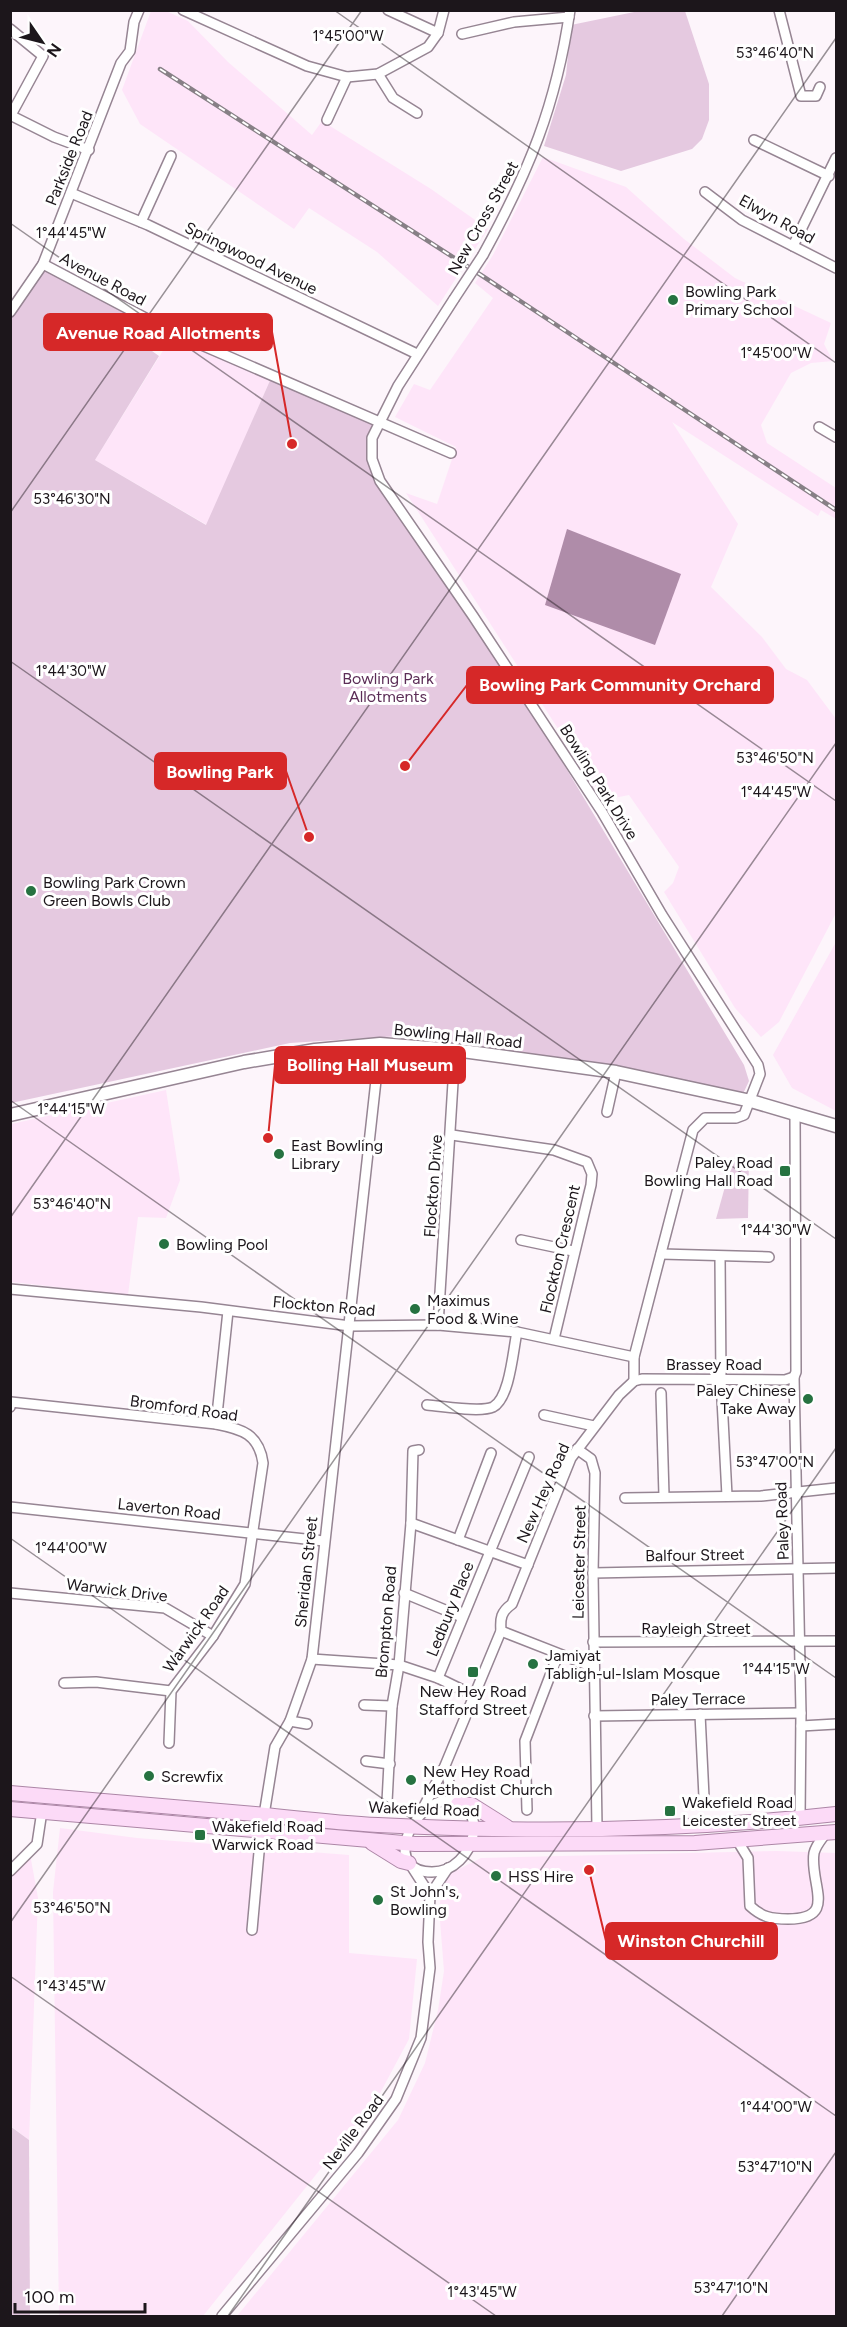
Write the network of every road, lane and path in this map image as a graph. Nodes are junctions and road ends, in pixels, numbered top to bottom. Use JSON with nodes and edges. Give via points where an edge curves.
{"nodes":[{"id":1,"x":140,"y":10,"type":"edge"},
{"id":2,"x":183,"y":10,"type":"edge"},
{"id":3,"x":388,"y":10,"type":"edge"},
{"id":4,"x":444,"y":10,"type":"edge"},
{"id":5,"x":779,"y":10,"type":"edge"},
{"id":6,"x":570,"y":14,"type":"edge"},
{"id":7,"x":10,"y":29,"type":"edge"},
{"id":8,"x":438,"y":33,"type":"junction"},
{"id":9,"x":462,"y":34,"type":"dead end"},
{"id":10,"x":378,"y":74,"type":"junction"},
{"id":11,"x":348,"y":77,"type":"junction"},
{"id":12,"x":820,"y":87,"type":"dead end"},
{"id":13,"x":417,"y":113,"type":"dead end"},
{"id":14,"x":11,"y":115,"type":"edge"},
{"id":15,"x":327,"y":120,"type":"dead end"},
{"id":16,"x":754,"y":140,"type":"dead end"},
{"id":17,"x":88,"y":150,"type":"junction"},
{"id":18,"x":171,"y":156,"type":"dead end"},
{"id":19,"x":837,"y":158,"type":"edge"},
{"id":20,"x":829,"y":176,"type":"junction"},
{"id":21,"x":71,"y":192,"type":"junction"},
{"id":22,"x":705,"y":192,"type":"dead end"},
{"id":23,"x":141,"y":222,"type":"junction"},
{"id":24,"x":793,"y":246,"type":"junction"},
{"id":25,"x":43,"y":264,"type":"junction"},
{"id":26,"x":837,"y":268,"type":"edge"},
{"id":27,"x":10,"y":312,"type":"edge"},
{"id":28,"x":417,"y":354,"type":"junction"},
{"id":29,"x":379,"y":422,"type":"junction"},
{"id":30,"x":819,"y":427,"type":"dead end"},
{"id":31,"x":837,"y":437,"type":"edge"},
{"id":32,"x":451,"y":453,"type":"dead end"},
{"id":33,"x":380,"y":1044,"type":"junction"},
{"id":34,"x":456,"y":1050,"type":"junction"},
{"id":35,"x":616,"y":1072,"type":"junction"},
{"id":36,"x":751,"y":1101,"type":"junction"},
{"id":37,"x":607,"y":1112,"type":"dead end"},
{"id":38,"x":10,"y":1115,"type":"edge"},
{"id":39,"x":795,"y":1115,"type":"junction"},
{"id":40,"x":837,"y":1126,"type":"edge"},
{"id":41,"x":452,"y":1135,"type":"junction"},
{"id":42,"x":520,"y":1240,"type":"dead end"},
{"id":43,"x":573,"y":1251,"type":"junction"},
{"id":44,"x":661,"y":1254,"type":"junction"},
{"id":45,"x":720,"y":1257,"type":"junction"},
{"id":46,"x":769,"y":1257,"type":"dead end"},
{"id":47,"x":10,"y":1289,"type":"edge"},
{"id":48,"x":228,"y":1311,"type":"junction"},
{"id":49,"x":438,"y":1325,"type":"junction"},
{"id":50,"x":351,"y":1326,"type":"junction"},
{"id":51,"x":517,"y":1332,"type":"junction"},
{"id":52,"x":554,"y":1339,"type":"junction"},
{"id":53,"x":634,"y":1357,"type":"junction"},
{"id":54,"x":794,"y":1377,"type":"junction"},
{"id":55,"x":721,"y":1380,"type":"junction"},
{"id":56,"x":634,"y":1381,"type":"junction"},
{"id":57,"x":661,"y":1393,"type":"dead end"},
{"id":58,"x":11,"y":1402,"type":"edge"},
{"id":59,"x":426,"y":1405,"type":"dead end"},
{"id":60,"x":10,"y":1407,"type":"edge"},
{"id":61,"x":544,"y":1415,"type":"dead end"},
{"id":62,"x":216,"y":1424,"type":"junction"},
{"id":63,"x":594,"y":1426,"type":"junction"},
{"id":64,"x":577,"y":1449,"type":"junction"},
{"id":65,"x":419,"y":1450,"type":"dead end"},
{"id":66,"x":491,"y":1453,"type":"dead end"},
{"id":67,"x":529,"y":1457,"type":"dead end"},
{"id":68,"x":837,"y":1488,"type":"edge"},
{"id":69,"x":796,"y":1492,"type":"junction"},
{"id":70,"x":664,"y":1496,"type":"junction"},
{"id":71,"x":727,"y":1496,"type":"junction"},
{"id":72,"x":625,"y":1498,"type":"dead end"},
{"id":73,"x":10,"y":1507,"type":"edge"},
{"id":74,"x":411,"y":1523,"type":"junction"},
{"id":75,"x":254,"y":1534,"type":"junction"},
{"id":76,"x":324,"y":1540,"type":"junction"},
{"id":77,"x":458,"y":1540,"type":"junction"},
{"id":78,"x":490,"y":1552,"type":"junction"},
{"id":79,"x":528,"y":1565,"type":"junction"},
{"id":80,"x":799,"y":1568,"type":"junction"},
{"id":81,"x":837,"y":1568,"type":"edge"},
{"id":82,"x":593,"y":1573,"type":"junction"},
{"id":83,"x":10,"y":1593,"type":"edge"},
{"id":84,"x":404,"y":1593,"type":"junction"},
{"id":85,"x":462,"y":1617,"type":"junction"},
{"id":86,"x":501,"y":1630,"type":"junction"},
{"id":87,"x":213,"y":1636,"type":"junction"},
{"id":88,"x":837,"y":1641,"type":"edge"},
{"id":89,"x":593,"y":1642,"type":"junction"},
{"id":90,"x":799,"y":1643,"type":"junction"},
{"id":91,"x":558,"y":1655,"type":"junction"},
{"id":92,"x":312,"y":1659,"type":"junction"},
{"id":93,"x":399,"y":1665,"type":"junction"},
{"id":94,"x":593,"y":1667,"type":"junction"},
{"id":95,"x":438,"y":1678,"type":"junction"},
{"id":96,"x":64,"y":1683,"type":"dead end"},
{"id":97,"x":171,"y":1691,"type":"junction"},
{"id":98,"x":473,"y":1695,"type":"junction"},
{"id":99,"x":364,"y":1704,"type":"dead end"},
{"id":100,"x":392,"y":1706,"type":"junction"},
{"id":101,"x":801,"y":1713,"type":"junction"},
{"id":102,"x":700,"y":1714,"type":"junction"},
{"id":103,"x":594,"y":1716,"type":"junction"},
{"id":104,"x":290,"y":1721,"type":"junction"},
{"id":105,"x":307,"y":1724,"type":"dead end"},
{"id":106,"x":837,"y":1724,"type":"edge"},
{"id":107,"x":801,"y":1726,"type":"junction"},
{"id":108,"x":169,"y":1743,"type":"dead end"},
{"id":109,"x":366,"y":1761,"type":"dead end"},
{"id":110,"x":390,"y":1764,"type":"junction"},
{"id":111,"x":444,"y":1768,"type":"junction"},
{"id":112,"x":10,"y":1793,"type":"edge"},
{"id":113,"x":704,"y":1797,"type":"dead end"},
{"id":114,"x":387,"y":1802,"type":"dead end"},
{"id":115,"x":457,"y":1803,"type":"junction"},
{"id":116,"x":10,"y":1809,"type":"edge"},
{"id":117,"x":527,"y":1810,"type":"dead end"},
{"id":118,"x":42,"y":1811,"type":"junction"},
{"id":119,"x":421,"y":1812,"type":"junction"},
{"id":120,"x":837,"y":1814,"type":"edge"},
{"id":121,"x":264,"y":1815,"type":"junction"},
{"id":122,"x":800,"y":1818,"type":"junction"},
{"id":123,"x":411,"y":1826,"type":"junction"},
{"id":124,"x":475,"y":1828,"type":"junction"},
{"id":125,"x":508,"y":1828,"type":"junction"},
{"id":126,"x":597,"y":1828,"type":"junction"},
{"id":127,"x":261,"y":1830,"type":"junction"},
{"id":128,"x":832,"y":1833,"type":"edge"},
{"id":129,"x":364,"y":1840,"type":"junction"},
{"id":130,"x":737,"y":1840,"type":"junction"},
{"id":131,"x":405,"y":1843,"type":"junction"},
{"id":132,"x":472,"y":1845,"type":"junction"},
{"id":133,"x":411,"y":1865,"type":"junction"},
{"id":134,"x":448,"y":1868,"type":"junction"},
{"id":135,"x":10,"y":1870,"type":"edge"},
{"id":136,"x":430,"y":1895,"type":"junction"},
{"id":137,"x":252,"y":1929,"type":"dead end"},
{"id":138,"x":222,"y":2316,"type":"edge"}],
"edges":[{"from":1,"to":17,"type":"street","name":"Parkside Road","via":[[130,51],[121,63]]},
{"from":2,"to":11,"type":"street","via":[[307,66]]},
{"from":3,"to":8,"type":"street"},
{"from":4,"to":8,"type":"street"},
{"from":5,"to":12,"type":"street","via":[[796,96],[816,96]]},
{"from":6,"to":9,"type":"street"},
{"from":6,"to":28,"type":"street","name":"New Cross Street","bridge":true,"via":[[562,68],[537,147],[483,255]]},
{"from":7,"to":14,"type":"street","via":[[44,56]]},
{"from":8,"to":10,"type":"street","via":[[428,47]]},
{"from":10,"to":11,"type":"street"},
{"from":10,"to":13,"type":"street","via":[[393,98]]},
{"from":11,"to":15,"type":"street"},
{"from":14,"to":17,"type":"street"},
{"from":16,"to":20,"type":"street"},
{"from":17,"to":21,"type":"street","name":"Parkside Road"},
{"from":18,"to":23,"type":"street"},
{"from":19,"to":20,"type":"street"},
{"from":20,"to":24,"type":"street"},
{"from":21,"to":23,"type":"street","name":"Springwood Avenue"},
{"from":21,"to":25,"type":"street","name":"Parkside Road"},
{"from":22,"to":24,"type":"street","name":"Elwyn Road","via":[[742,220]]},
{"from":23,"to":28,"type":"street","name":"Springwood Avenue"},
{"from":24,"to":26,"type":"street","name":"Elwyn Road"},
{"from":25,"to":27,"type":"street","name":"Parkside Road"},
{"from":25,"to":29,"type":"street","name":"Avenue Road","via":[[174,333]]},
{"from":28,"to":29,"type":"street","name":"New Cross Street"},
{"from":29,"to":32,"type":"street","name":"Avenue Road"},
{"from":29,"to":36,"type":"street","name":"Bowling Park Drive","via":[[372,438],[372,459],[380,481],[602,812],[758,1065],[760,1074]]},
{"from":30,"to":31,"type":"street"},
{"from":33,"to":34,"type":"street","name":"Bowling Hall Road"},
{"from":33,"to":38,"type":"street","name":"Bowling Hall Road","via":[[244,1062]]},
{"from":33,"to":50,"type":"street","name":"Sheridan Street"},
{"from":34,"to":35,"type":"street","name":"Bowling Hall Road"},
{"from":34,"to":41,"type":"street","name":"Flockton Drive"},
{"from":35,"to":36,"type":"street","name":"Bowling Hall Road"},
{"from":35,"to":37,"type":"street"},
{"from":36,"to":39,"type":"street","name":"Bowling Hall Road"},
{"from":36,"to":44,"type":"street","via":[[744,1115],[705,1118],[693,1130]]},
{"from":39,"to":40,"type":"street","name":"Bowling Hall Road"},
{"from":39,"to":54,"type":"street","name":"Paley Road"},
{"from":41,"to":43,"type":"street","name":"Flockton Crescent","via":[[554,1150],[587,1162],[591,1185]]},
{"from":41,"to":49,"type":"street","name":"Flockton Drive"},
{"from":42,"to":43,"type":"street"},
{"from":43,"to":52,"type":"street","name":"Flockton Crescent"},
{"from":44,"to":45,"type":"street"},
{"from":44,"to":53,"type":"street"},
{"from":45,"to":46,"type":"street"},
{"from":45,"to":55,"type":"street"},
{"from":47,"to":48,"type":"street","name":"Flockton Road"},
{"from":48,"to":50,"type":"street","name":"Flockton Road"},
{"from":48,"to":62,"type":"street"},
{"from":49,"to":50,"type":"street","name":"Flockton Road"},
{"from":49,"to":51,"type":"street","name":"Flockton Road"},
{"from":50,"to":76,"type":"street","name":"Sheridan Street"},
{"from":51,"to":52,"type":"street","name":"Flockton Road"},
{"from":51,"to":59,"type":"street","via":[[506,1388],[493,1407]]},
{"from":52,"to":53,"type":"street","name":"Flockton Road"},
{"from":53,"to":56,"type":"street"},
{"from":54,"to":55,"type":"street","name":"Brassey Road"},
{"from":54,"to":69,"type":"street","name":"Paley Road"},
{"from":55,"to":56,"type":"street","name":"Brassey Road"},
{"from":55,"to":71,"type":"street"},
{"from":56,"to":63,"type":"street","name":"New Hey Road"},
{"from":57,"to":70,"type":"street"},
{"from":58,"to":60,"type":"street"},
{"from":58,"to":62,"type":"street","name":"Bromford Road"},
{"from":61,"to":63,"type":"street"},
{"from":62,"to":75,"type":"street","name":"Bromford Road","via":[[245,1432],[261,1449],[263,1463]]},
{"from":63,"to":64,"type":"street","name":"New Hey Road"},
{"from":64,"to":79,"type":"street","name":"New Hey Road"},
{"from":64,"to":82,"type":"street","name":"Leicester Street","via":[[591,1459],[595,1473]]},
{"from":65,"to":74,"type":"street","name":"Brompton Road","via":[[413,1451]]},
{"from":66,"to":77,"type":"street"},
{"from":67,"to":78,"type":"street","name":"Ledbury Place"},
{"from":68,"to":69,"type":"street"},
{"from":69,"to":71,"type":"street"},
{"from":69,"to":80,"type":"street","name":"Paley Road"},
{"from":70,"to":71,"type":"street"},
{"from":70,"to":72,"type":"street"},
{"from":73,"to":75,"type":"street","name":"Laverton Road"},
{"from":74,"to":77,"type":"street"},
{"from":74,"to":84,"type":"street","name":"Brompton Road"},
{"from":75,"to":76,"type":"street","name":"Laverton Road"},
{"from":75,"to":87,"type":"street","name":"Warwick Road","via":[[245,1584]]},
{"from":76,"to":92,"type":"street","name":"Sheridan Street"},
{"from":77,"to":78,"type":"street"},
{"from":78,"to":79,"type":"street"},
{"from":78,"to":85,"type":"street","name":"Ledbury Place"},
{"from":79,"to":86,"type":"street","name":"New Hey Road","via":[[512,1604],[500,1619]]},
{"from":80,"to":81,"type":"street","name":"Balfour Street"},
{"from":80,"to":82,"type":"street","name":"Balfour Street"},
{"from":80,"to":90,"type":"street","name":"Paley Road"},
{"from":82,"to":89,"type":"street","name":"Leicester Street"},
{"from":83,"to":87,"type":"street","name":"Warwick Drive","via":[[165,1608]]},
{"from":84,"to":85,"type":"street"},
{"from":84,"to":93,"type":"street","name":"Brompton Road"},
{"from":85,"to":95,"type":"street","name":"Ledbury Place"},
{"from":86,"to":91,"type":"street"},
{"from":86,"to":98,"type":"street","name":"New Hey Road"},
{"from":87,"to":97,"type":"street","name":"Warwick Road"},
{"from":88,"to":90,"type":"street","name":"Rayleigh Street"},
{"from":89,"to":90,"type":"street","name":"Rayleigh Street"},
{"from":89,"to":94,"type":"street","name":"Leicester Street"},
{"from":90,"to":101,"type":"street","name":"Paley Road"},
{"from":91,"to":94,"type":"street"},
{"from":91,"to":117,"type":"street","via":[[525,1741]]},
{"from":92,"to":93,"type":"street"},
{"from":92,"to":104,"type":"street","name":"Sheridan Street"},
{"from":93,"to":95,"type":"street"},
{"from":93,"to":100,"type":"street","name":"Brompton Road"},
{"from":94,"to":103,"type":"street","name":"Leicester Street"},
{"from":95,"to":98,"type":"street"},
{"from":96,"to":97,"type":"street","via":[[96,1682]]},
{"from":97,"to":108,"type":"street","name":"Warwick Road"},
{"from":98,"to":111,"type":"street","name":"New Hey Road"},
{"from":99,"to":100,"type":"street"},
{"from":100,"to":110,"type":"street","name":"Brompton Road"},
{"from":101,"to":102,"type":"street","name":"Paley Terrace"},
{"from":101,"to":107,"type":"street","name":"Paley Road"},
{"from":102,"to":103,"type":"street","name":"Paley Terrace"},
{"from":102,"to":113,"type":"street"},
{"from":103,"to":126,"type":"street","name":"Leicester Street"},
{"from":104,"to":105,"type":"street"},
{"from":104,"to":121,"type":"street","name":"Sheridan Street","via":[[275,1747]]},
{"from":106,"to":107,"type":"street"},
{"from":107,"to":122,"type":"street","name":"Paley Road"},
{"from":109,"to":110,"type":"street"},
{"from":110,"to":114,"type":"street","name":"Brompton Road"},
{"from":111,"to":115,"type":"street"},
{"from":111,"to":119,"type":"street","name":"New Hey Road"},
{"from":112,"to":121,"type":"main road","name":"Wakefield Road"},
{"from":115,"to":119,"type":"street","via":[[435,1803]]},
{"from":115,"to":124,"type":"street","via":[[469,1814]]},
{"from":115,"to":125,"type":"main road","via":[[472,1805]]},
{"from":116,"to":118,"type":"main road","name":"Wakefield Road"},
{"from":118,"to":127,"type":"main road","name":"Wakefield Road"},
{"from":118,"to":135,"type":"street","via":[[37,1844]]},
{"from":119,"to":123,"type":"street","name":"New Hey Road"},
{"from":120,"to":122,"type":"main road","name":"Wakefield Road"},
{"from":121,"to":123,"type":"main road","name":"Wakefield Road"},
{"from":122,"to":126,"type":"main road","name":"Wakefield Road"},
{"from":123,"to":124,"type":"main road","name":"Wakefield Road"},
{"from":123,"to":131,"type":"street","name":"New Hey Road"},
{"from":124,"to":125,"type":"main road","name":"Wakefield Road"},
{"from":124,"to":132,"type":"street"},
{"from":125,"to":126,"type":"main road","name":"Wakefield Road"},
{"from":127,"to":129,"type":"main road","name":"Wakefield Road"},
{"from":127,"to":137,"type":"street"},
{"from":128,"to":130,"type":"main road","name":"Wakefield Road"},
{"from":128,"to":130,"type":"street","via":[[817,1845],[814,1854],[819,1903],[803,1919],[770,1919],[750,1906],[748,1858]]},
{"from":129,"to":131,"type":"main road","name":"Wakefield Road"},
{"from":129,"to":133,"type":"main road"},
{"from":130,"to":132,"type":"main road","name":"Wakefield Road"},
{"from":131,"to":132,"type":"main road","name":"Wakefield Road"},
{"from":131,"to":133,"type":"street"},
{"from":132,"to":134,"type":"street"},
{"from":133,"to":134,"type":"street","via":[[426,1872]]},
{"from":133,"to":136,"type":"street"},
{"from":134,"to":136,"type":"street"},
{"from":136,"to":138,"type":"street","name":"Neville Road","via":[[430,1968],[421,2038],[396,2099],[358,2153]]}]}
